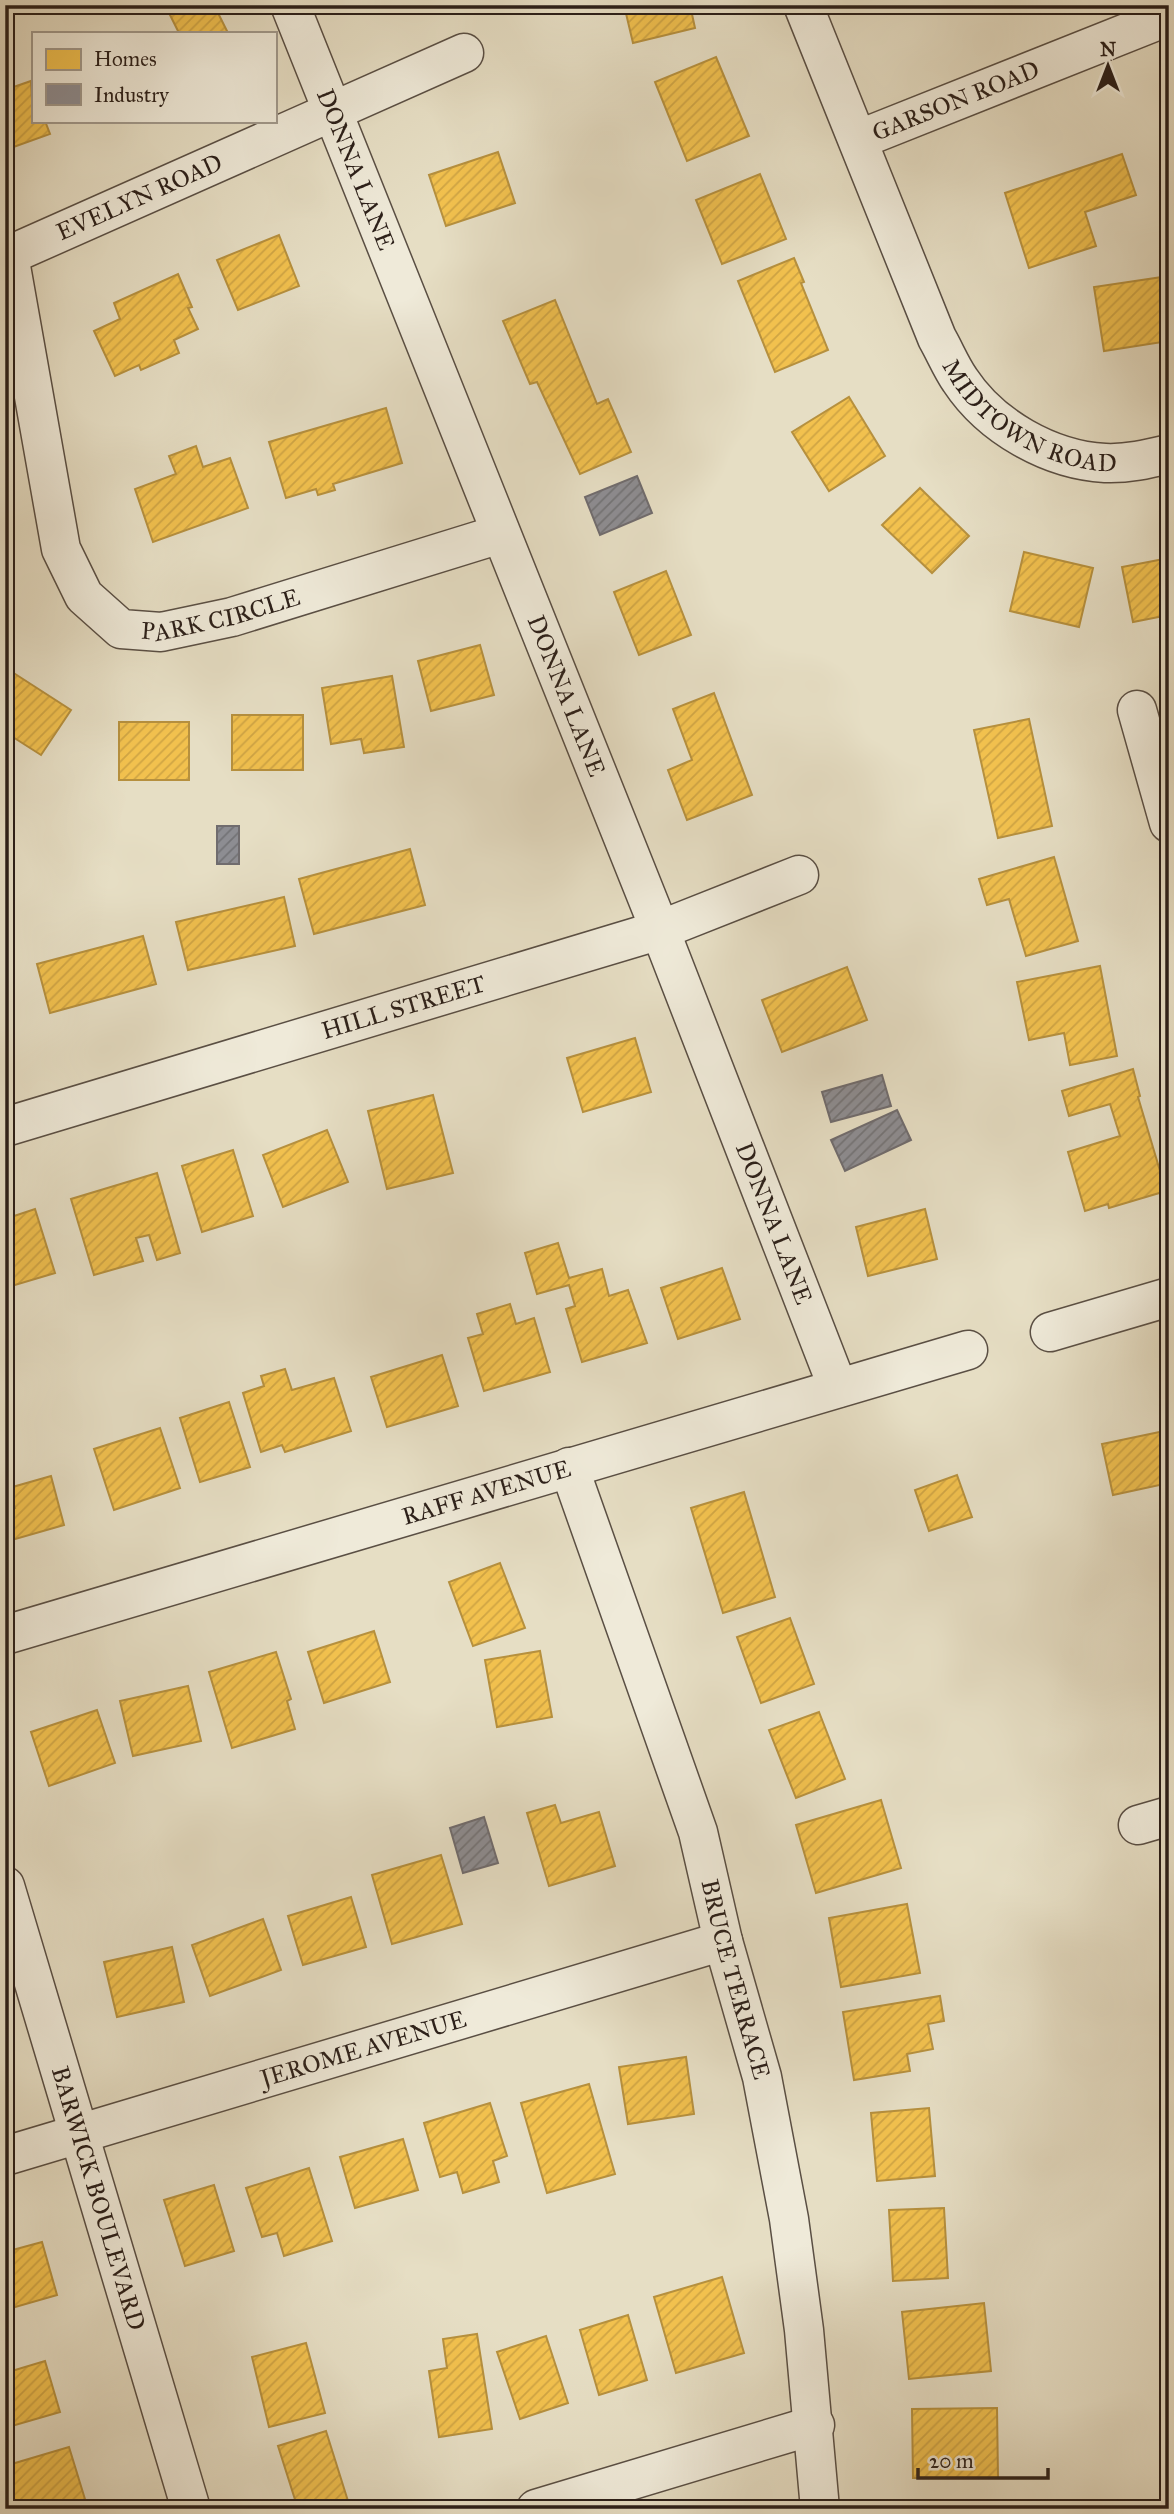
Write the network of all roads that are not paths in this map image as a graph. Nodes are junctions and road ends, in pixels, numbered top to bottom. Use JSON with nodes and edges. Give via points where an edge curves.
{"nodes":[{"id":1,"x":290,"y":5,"type":"edge"},
{"id":2,"x":803,"y":5,"type":"edge"},
{"id":3,"x":1169,"y":16,"type":"edge"},
{"id":4,"x":464,"y":53,"type":"dead end"},
{"id":5,"x":332,"y":111,"type":"junction"},
{"id":6,"x":860,"y":139,"type":"junction"},
{"id":7,"x":7,"y":256,"type":"edge"},
{"id":8,"x":1169,"y":454,"type":"edge"},
{"id":9,"x":500,"y":534,"type":"junction"},
{"id":10,"x":1137,"y":710,"type":"dead end"},
{"id":11,"x":1169,"y":823,"type":"edge"},
{"id":12,"x":799,"y":875,"type":"dead end"},
{"id":13,"x":660,"y":930,"type":"junction"},
{"id":14,"x":5,"y":1127,"type":"edge"},
{"id":15,"x":1169,"y":1297,"type":"edge"},
{"id":16,"x":1050,"y":1332,"type":"dead end"},
{"id":17,"x":968,"y":1350,"type":"dead end"},
{"id":18,"x":838,"y":1388,"type":"junction"},
{"id":19,"x":569,"y":1467,"type":"junction"},
{"id":20,"x":5,"y":1635,"type":"edge"},
{"id":21,"x":5,"y":1886,"type":"edge"},
{"id":22,"x":723,"y":1941,"type":"junction"},
{"id":23,"x":79,"y":2133,"type":"junction"},
{"id":24,"x":5,"y":2155,"type":"edge"},
{"id":25,"x":815,"y":2425,"type":"junction"},
{"id":26,"x":191,"y":2509,"type":"edge"},
{"id":27,"x":536,"y":2509,"type":"edge"},
{"id":28,"x":820,"y":2509,"type":"edge"}],
"edges":[{"from":1,"to":5,"type":"street","name":"DONNA LANE"},
{"from":2,"to":6,"type":"street","name":"MIDTOWN ROAD"},
{"from":3,"to":6,"type":"street","name":"GARSON ROAD"},
{"from":4,"to":5,"type":"street","name":"EVELYN ROAD"},
{"from":5,"to":7,"type":"street","name":"EVELYN ROAD"},
{"from":5,"to":9,"type":"street","name":"DONNA LANE"},
{"from":6,"to":8,"type":"street","name":"MIDTOWN ROAD","via":[[927,313],[961,382],[1000,423],[1057,455],[1104,463]]},
{"from":7,"to":9,"type":"street","name":"PARK CIRCLE","via":[[61,549],[83,596],[121,629],[161,632],[232,617]]},
{"from":9,"to":13,"type":"street","name":"DONNA LANE"},
{"from":10,"to":11,"type":"street"},
{"from":12,"to":13,"type":"street","name":"HILL STREET"},
{"from":13,"to":14,"type":"street","name":"HILL STREET"},
{"from":13,"to":18,"type":"street","name":"DONNA LANE"},
{"from":15,"to":16,"type":"street"},
{"from":17,"to":18,"type":"street","name":"RAFF AVENUE"},
{"from":18,"to":19,"type":"street","name":"RAFF AVENUE"},
{"from":19,"to":20,"type":"street","name":"RAFF AVENUE"},
{"from":19,"to":22,"type":"street","name":"BRUCE TERRACE","via":[[698,1832]]},
{"from":21,"to":23,"type":"street","name":"BARWICK BOULEVARD"},
{"from":22,"to":23,"type":"street","name":"JEROME AVENUE"},
{"from":22,"to":25,"type":"street","name":"BRUCE TERRACE","via":[[762,2077],[787,2206]]},
{"from":23,"to":24,"type":"street","name":"JEROME AVENUE"},
{"from":23,"to":26,"type":"street","name":"BARWICK BOULEVARD"},
{"from":25,"to":27,"type":"street"},
{"from":25,"to":28,"type":"street","name":"BRUCE TERRACE"}]}
